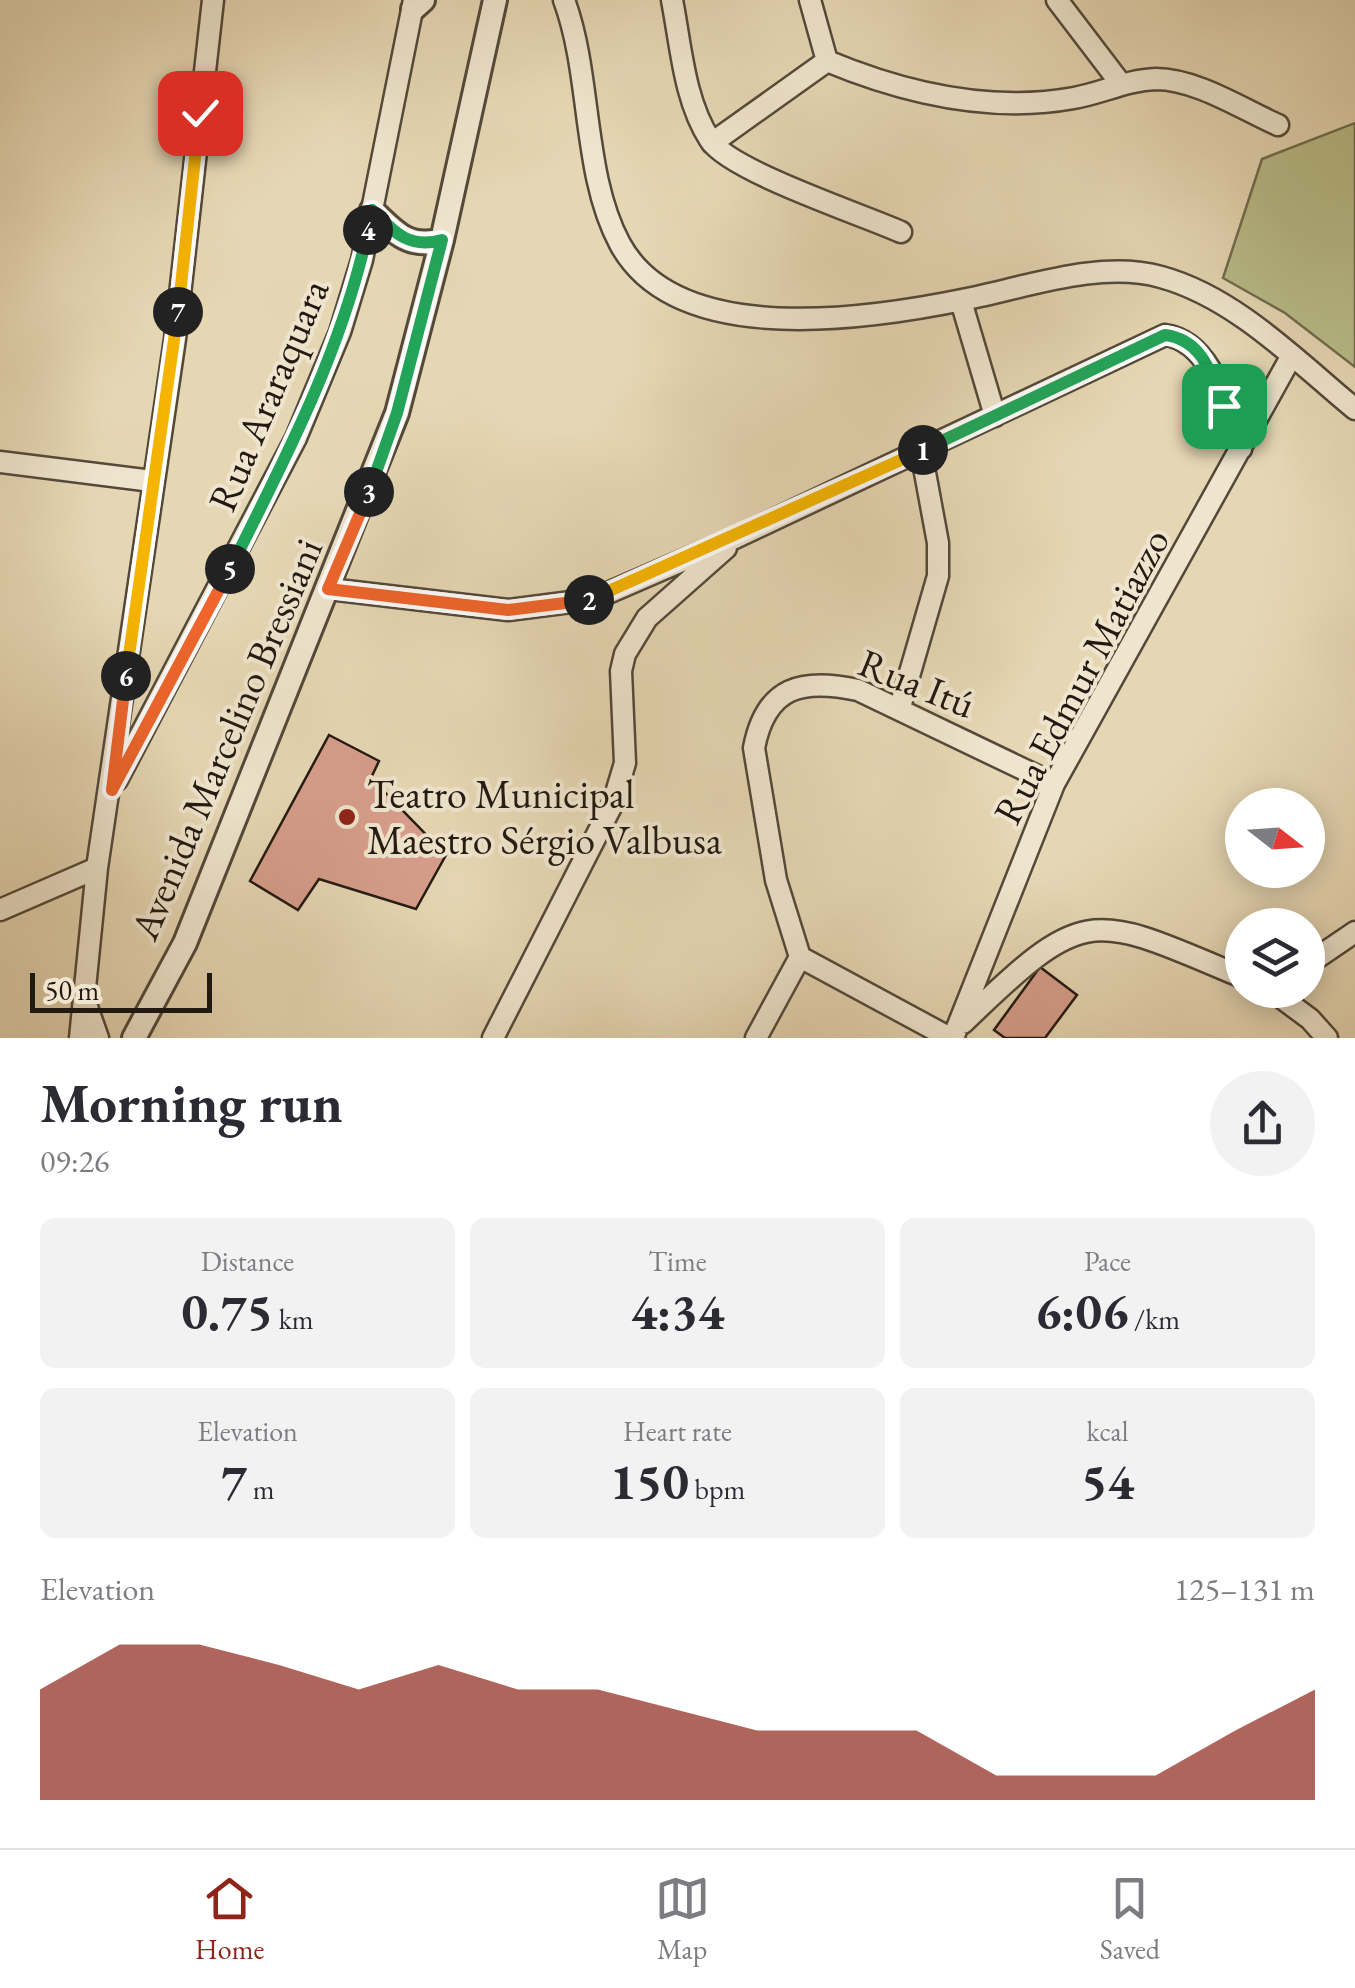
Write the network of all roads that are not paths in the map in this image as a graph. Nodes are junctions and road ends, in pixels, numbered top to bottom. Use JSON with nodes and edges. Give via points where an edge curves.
{"nodes":[{"id":1,"x":212,"y":0,"type":"edge"},
{"id":2,"x":495,"y":0,"type":"edge"},
{"id":3,"x":672,"y":0,"type":"edge"},
{"id":4,"x":810,"y":0,"type":"edge"},
{"id":5,"x":1058,"y":0,"type":"edge"},
{"id":6,"x":417,"y":3,"type":"edge"},
{"id":7,"x":563,"y":3,"type":"edge"},
{"id":8,"x":827,"y":61,"type":"junction"},
{"id":9,"x":1121,"y":84,"type":"junction"},
{"id":10,"x":1278,"y":125,"type":"dead end"},
{"id":11,"x":712,"y":143,"type":"junction"},
{"id":12,"x":372,"y":210,"type":"junction"},
{"id":13,"x":902,"y":232,"type":"dead end"},
{"id":14,"x":442,"y":240,"type":"junction"},
{"id":15,"x":960,"y":300,"type":"junction"},
{"id":16,"x":1292,"y":357,"type":"junction"},
{"id":17,"x":1355,"y":409,"type":"edge"},
{"id":18,"x":995,"y":416,"type":"junction"},
{"id":19,"x":1241,"y":450,"type":"junction"},
{"id":20,"x":922,"y":451,"type":"junction"},
{"id":21,"x":0,"y":462,"type":"edge"},
{"id":22,"x":152,"y":481,"type":"junction"},
{"id":23,"x":736,"y":537,"type":"junction"},
{"id":24,"x":328,"y":589,"type":"junction"},
{"id":25,"x":900,"y":707,"type":"junction"},
{"id":26,"x":1054,"y":784,"type":"junction"},
{"id":27,"x":112,"y":790,"type":"junction"},
{"id":28,"x":97,"y":868,"type":"junction"},
{"id":29,"x":0,"y":910,"type":"edge"},
{"id":30,"x":1355,"y":932,"type":"edge"},
{"id":31,"x":1325,"y":952,"type":"edge"},
{"id":32,"x":800,"y":957,"type":"junction"},
{"id":33,"x":1225,"y":971,"type":"edge"},
{"id":34,"x":85,"y":1002,"type":"junction"},
{"id":35,"x":1295,"y":1008,"type":"edge"},
{"id":36,"x":954,"y":1034,"type":"edge"},
{"id":37,"x":80,"y":1038,"type":"edge"},
{"id":38,"x":98,"y":1038,"type":"edge"},
{"id":39,"x":134,"y":1038,"type":"edge"},
{"id":40,"x":492,"y":1038,"type":"edge"},
{"id":41,"x":756,"y":1038,"type":"edge"},
{"id":42,"x":1327,"y":1038,"type":"edge"}],
"edges":[{"from":1,"to":22,"type":"street","via":[[175,339]]},
{"from":2,"to":14,"type":"street","name":"Avenida Marcelino Bressiani"},
{"from":3,"to":11,"type":"street","via":[[689,88]]},
{"from":4,"to":8,"type":"street"},
{"from":5,"to":9,"type":"street"},
{"from":6,"to":12,"type":"street","name":"Rua Araraquara"},
{"from":7,"to":15,"type":"street","via":[[619,243],[668,293],[752,317],[832,317]]},
{"from":8,"to":9,"type":"street","via":[[930,96],[1078,98]]},
{"from":8,"to":11,"type":"street"},
{"from":9,"to":10,"type":"street","via":[[1177,83]]},
{"from":11,"to":13,"type":"street","via":[[745,166]]},
{"from":12,"to":14,"type":"street","via":[[405,241],[422,246]]},
{"from":12,"to":27,"type":"street","name":"Rua Araraquara","via":[[340,332],[296,438]]},
{"from":14,"to":24,"type":"street","name":"Avenida Marcelino Bressiani","via":[[397,413]]},
{"from":15,"to":16,"type":"street","via":[[1138,272],[1198,292]]},
{"from":15,"to":18,"type":"street"},
{"from":16,"to":17,"type":"street"},
{"from":16,"to":19,"type":"street","name":"Rua Edmur Matiazzo"},
{"from":18,"to":19,"type":"street","via":[[1149,340],[1181,337],[1207,363]]},
{"from":18,"to":20,"type":"street"},
{"from":19,"to":26,"type":"street","name":"Rua Edmur Matiazzo"},
{"from":20,"to":23,"type":"street"},
{"from":20,"to":25,"type":"street","via":[[938,576]]},
{"from":21,"to":22,"type":"street"},
{"from":22,"to":27,"type":"street"},
{"from":23,"to":24,"type":"street","via":[[594,599],[552,608],[508,610]]},
{"from":23,"to":40,"type":"street","via":[[648,618],[625,654],[624,763],[613,803]]},
{"from":24,"to":39,"type":"street","name":"Avenida Marcelino Bressiani","via":[[184,943]]},
{"from":25,"to":26,"type":"street","name":"Rua Itú"},
{"from":25,"to":32,"type":"street","name":"Rua Itú","via":[[832,685],[800,686],[777,696],[758,726],[759,788]]},
{"from":26,"to":36,"type":"street","name":"Rua Edmur Matiazzo"},
{"from":27,"to":28,"type":"street"},
{"from":28,"to":29,"type":"street"},
{"from":28,"to":34,"type":"street"},
{"from":30,"to":31,"type":"street"},
{"from":32,"to":36,"type":"street"},
{"from":32,"to":41,"type":"street"},
{"from":33,"to":36,"type":"street","via":[[1130,932],[1076,930],[1049,944]]},
{"from":34,"to":37,"type":"street"},
{"from":34,"to":38,"type":"street"},
{"from":35,"to":42,"type":"street"}]}
